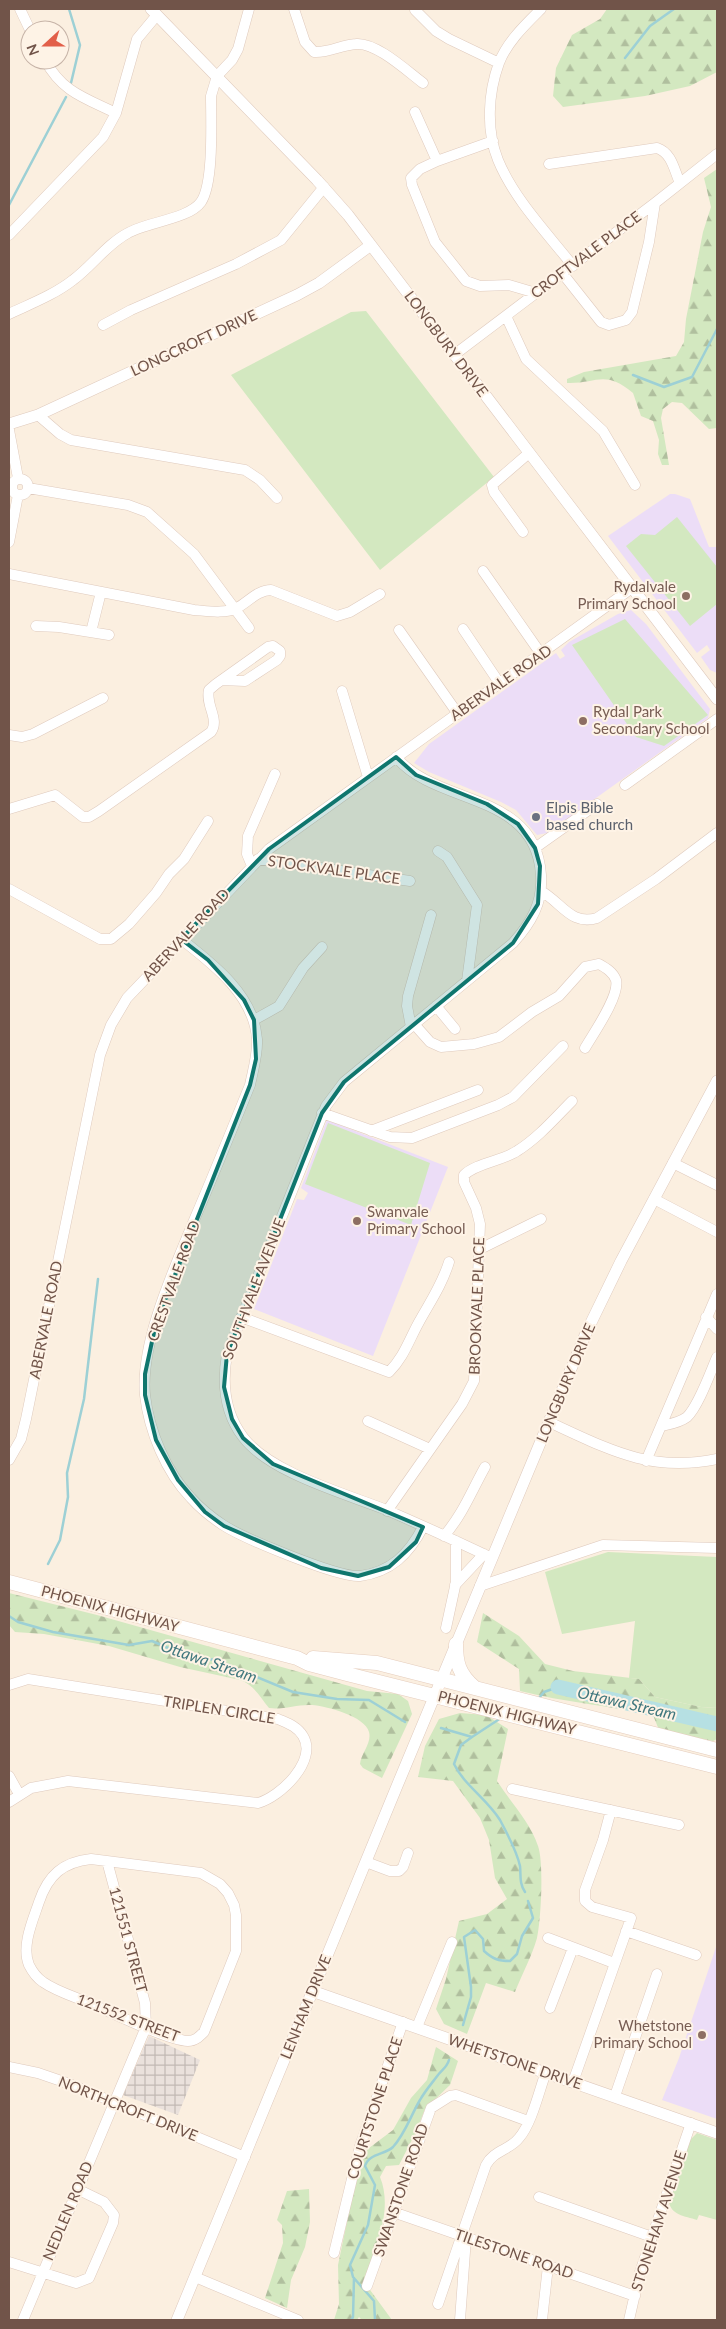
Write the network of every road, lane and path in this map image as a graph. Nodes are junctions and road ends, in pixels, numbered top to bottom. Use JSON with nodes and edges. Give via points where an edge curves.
{"nodes":[{"id":1,"x":250,"y":9,"type":"edge"},
{"id":2,"x":294,"y":9,"type":"edge"},
{"id":3,"x":541,"y":9,"type":"edge"},
{"id":4,"x":415,"y":10,"type":"edge"},
{"id":5,"x":154,"y":12,"type":"edge"},
{"id":6,"x":499,"y":63,"type":"junction"},
{"id":7,"x":51,"y":70,"type":"edge"},
{"id":8,"x":216,"y":76,"type":"junction"},
{"id":9,"x":423,"y":83,"type":"dead end"},
{"id":10,"x":415,"y":112,"type":"dead end"},
{"id":11,"x":116,"y":113,"type":"junction"},
{"id":12,"x":493,"y":141,"type":"junction"},
{"id":13,"x":717,"y":154,"type":"edge"},
{"id":14,"x":437,"y":161,"type":"junction"},
{"id":15,"x":548,"y":164,"type":"dead end"},
{"id":16,"x":680,"y":183,"type":"junction"},
{"id":17,"x":324,"y":187,"type":"junction"},
{"id":18,"x":655,"y":203,"type":"junction"},
{"id":19,"x":9,"y":235,"type":"edge"},
{"id":20,"x":371,"y":245,"type":"junction"},
{"id":21,"x":573,"y":266,"type":"junction"},
{"id":22,"x":563,"y":274,"type":"junction"},
{"id":23,"x":536,"y":293,"type":"junction"},
{"id":24,"x":9,"y":314,"type":"edge"},
{"id":25,"x":506,"y":316,"type":"junction"},
{"id":26,"x":103,"y":326,"type":"dead end"},
{"id":27,"x":454,"y":355,"type":"junction"},
{"id":28,"x":38,"y":415,"type":"junction"},
{"id":29,"x":9,"y":424,"type":"edge"},
{"id":30,"x":9,"y":430,"type":"edge"},
{"id":31,"x":529,"y":453,"type":"junction"},
{"id":32,"x":13,"y":482,"type":"edge"},
{"id":33,"x":635,"y":485,"type":"dead end"},
{"id":34,"x":28,"y":488,"type":"junction"},
{"id":35,"x":18,"y":495,"type":"junction"},
{"id":36,"x":277,"y":498,"type":"dead end"},
{"id":37,"x":523,"y":532,"type":"dead end"},
{"id":38,"x":9,"y":542,"type":"edge"},
{"id":39,"x":483,"y":571,"type":"dead end"},
{"id":40,"x":9,"y":574,"type":"edge"},
{"id":41,"x":632,"y":588,"type":"junction"},
{"id":42,"x":101,"y":592,"type":"junction"},
{"id":43,"x":225,"y":594,"type":"junction"},
{"id":44,"x":380,"y":594,"type":"dead end"},
{"id":45,"x":235,"y":609,"type":"junction"},
{"id":46,"x":219,"y":612,"type":"junction"},
{"id":47,"x":36,"y":626,"type":"dead end"},
{"id":48,"x":248,"y":628,"type":"dead end"},
{"id":49,"x":462,"y":629,"type":"dead end"},
{"id":50,"x":399,"y":630,"type":"dead end"},
{"id":51,"x":91,"y":632,"type":"junction"},
{"id":52,"x":109,"y":635,"type":"dead end"},
{"id":53,"x":541,"y":654,"type":"junction"},
{"id":54,"x":222,"y":680,"type":"junction"},
{"id":55,"x":500,"y":684,"type":"junction"},
{"id":56,"x":342,"y":692,"type":"dead end"},
{"id":57,"x":716,"y":693,"type":"edge"},
{"id":58,"x":103,"y":698,"type":"dead end"},
{"id":59,"x":458,"y":714,"type":"junction"},
{"id":60,"x":717,"y":719,"type":"edge"},
{"id":61,"x":9,"y":735,"type":"edge"},
{"id":62,"x":396,"y":757,"type":"junction"},
{"id":63,"x":275,"y":774,"type":"dead end"},
{"id":64,"x":368,"y":777,"type":"junction"},
{"id":65,"x":625,"y":785,"type":"dead end"},
{"id":66,"x":597,"y":804,"type":"dead end"},
{"id":67,"x":9,"y":809,"type":"edge"},
{"id":68,"x":208,"y":821,"type":"dead end"},
{"id":69,"x":717,"y":833,"type":"edge"},
{"id":70,"x":534,"y":848,"type":"junction"},
{"id":71,"x":438,"y":851,"type":"dead end"},
{"id":72,"x":255,"y":863,"type":"junction"},
{"id":73,"x":410,"y":881,"type":"dead end"},
{"id":74,"x":9,"y":889,"type":"edge"},
{"id":75,"x":541,"y":891,"type":"junction"},
{"id":76,"x":431,"y":915,"type":"dead end"},
{"id":77,"x":181,"y":939,"type":"junction"},
{"id":78,"x":322,"y":947,"type":"dead end"},
{"id":79,"x":467,"y":980,"type":"junction"},
{"id":80,"x":436,"y":1006,"type":"junction"},
{"id":81,"x":254,"y":1020,"type":"junction"},
{"id":82,"x":413,"y":1026,"type":"junction"},
{"id":83,"x":455,"y":1029,"type":"dead end"},
{"id":84,"x":563,"y":1046,"type":"dead end"},
{"id":85,"x":585,"y":1048,"type":"dead end"},
{"id":86,"x":717,"y":1081,"type":"edge"},
{"id":87,"x":478,"y":1090,"type":"dead end"},
{"id":88,"x":713,"y":1097,"type":"edge"},
{"id":89,"x":572,"y":1101,"type":"dead end"},
{"id":90,"x":322,"y":1112,"type":"junction"},
{"id":91,"x":371,"y":1131,"type":"junction"},
{"id":92,"x":673,"y":1163,"type":"junction"},
{"id":93,"x":717,"y":1185,"type":"edge"},
{"id":94,"x":654,"y":1199,"type":"junction"},
{"id":95,"x":541,"y":1219,"type":"dead end"},
{"id":96,"x":717,"y":1232,"type":"edge"},
{"id":97,"x":480,"y":1249,"type":"junction"},
{"id":98,"x":449,"y":1262,"type":"dead end"},
{"id":99,"x":717,"y":1294,"type":"edge"},
{"id":100,"x":242,"y":1317,"type":"junction"},
{"id":101,"x":706,"y":1317,"type":"junction"},
{"id":102,"x":717,"y":1329,"type":"edge"},
{"id":103,"x":717,"y":1357,"type":"edge"},
{"id":104,"x":368,"y":1421,"type":"dead end"},
{"id":105,"x":549,"y":1422,"type":"junction"},
{"id":106,"x":661,"y":1426,"type":"junction"},
{"id":107,"x":430,"y":1448,"type":"junction"},
{"id":108,"x":717,"y":1459,"type":"edge"},
{"id":109,"x":9,"y":1460,"type":"edge"},
{"id":110,"x":646,"y":1461,"type":"junction"},
{"id":111,"x":486,"y":1467,"type":"dead end"},
{"id":112,"x":387,"y":1511,"type":"junction"},
{"id":113,"x":423,"y":1528,"type":"junction"},
{"id":114,"x":444,"y":1536,"type":"junction"},
{"id":115,"x":456,"y":1541,"type":"junction"},
{"id":116,"x":717,"y":1548,"type":"edge"},
{"id":117,"x":488,"y":1556,"type":"junction"},
{"id":118,"x":9,"y":1582,"type":"edge"},
{"id":119,"x":455,"y":1585,"type":"junction"},
{"id":120,"x":480,"y":1586,"type":"junction"},
{"id":121,"x":446,"y":1628,"type":"dead end"},
{"id":122,"x":456,"y":1644,"type":"junction"},
{"id":123,"x":298,"y":1658,"type":"junction"},
{"id":124,"x":442,"y":1680,"type":"junction"},
{"id":125,"x":9,"y":1684,"type":"edge"},
{"id":126,"x":478,"y":1689,"type":"junction"},
{"id":127,"x":435,"y":1694,"type":"junction"},
{"id":128,"x":717,"y":1750,"type":"edge"},
{"id":129,"x":717,"y":1767,"type":"edge"},
{"id":130,"x":9,"y":1776,"type":"edge"},
{"id":131,"x":512,"y":1789,"type":"dead end"},
{"id":132,"x":19,"y":1794,"type":"junction"},
{"id":133,"x":9,"y":1802,"type":"edge"},
{"id":134,"x":611,"y":1810,"type":"junction"},
{"id":135,"x":679,"y":1825,"type":"dead end"},
{"id":136,"x":408,"y":1853,"type":"dead end"},
{"id":137,"x":107,"y":1861,"type":"junction"},
{"id":138,"x":366,"y":1862,"type":"junction"},
{"id":139,"x":626,"y":1932,"type":"junction"},
{"id":140,"x":548,"y":1938,"type":"dead end"},
{"id":141,"x":452,"y":1942,"type":"dead end"},
{"id":142,"x":572,"y":1948,"type":"junction"},
{"id":143,"x":696,"y":1955,"type":"dead end"},
{"id":144,"x":614,"y":1963,"type":"junction"},
{"id":145,"x":657,"y":1974,"type":"dead end"},
{"id":146,"x":312,"y":1991,"type":"junction"},
{"id":147,"x":550,"y":2008,"type":"dead end"},
{"id":148,"x":403,"y":2022,"type":"junction"},
{"id":149,"x":146,"y":2027,"type":"junction"},
{"id":150,"x":417,"y":2028,"type":"junction"},
{"id":151,"x":9,"y":2067,"type":"edge"},
{"id":152,"x":546,"y":2072,"type":"junction"},
{"id":153,"x":573,"y":2082,"type":"junction"},
{"id":154,"x":614,"y":2096,"type":"junction"},
{"id":155,"x":114,"y":2102,"type":"junction"},
{"id":156,"x":528,"y":2121,"type":"junction"},
{"id":157,"x":691,"y":2123,"type":"junction"},
{"id":158,"x":717,"y":2133,"type":"edge"},
{"id":159,"x":245,"y":2157,"type":"junction"},
{"id":160,"x":77,"y":2189,"type":"junction"},
{"id":161,"x":539,"y":2197,"type":"dead end"},
{"id":162,"x":392,"y":2212,"type":"junction"},
{"id":163,"x":464,"y":2236,"type":"junction"},
{"id":164,"x":652,"y":2237,"type":"junction"},
{"id":165,"x":334,"y":2253,"type":"dead end"},
{"id":166,"x":9,"y":2262,"type":"edge"},
{"id":167,"x":548,"y":2266,"type":"junction"},
{"id":168,"x":42,"y":2272,"type":"junction"},
{"id":169,"x":195,"y":2277,"type":"junction"},
{"id":170,"x":367,"y":2286,"type":"dead end"},
{"id":171,"x":634,"y":2296,"type":"junction"},
{"id":172,"x":438,"y":2304,"type":"dead end"},
{"id":173,"x":22,"y":2320,"type":"edge"},
{"id":174,"x":177,"y":2320,"type":"edge"},
{"id":175,"x":298,"y":2320,"type":"edge"},
{"id":176,"x":460,"y":2320,"type":"edge"},
{"id":177,"x":542,"y":2320,"type":"edge"},
{"id":178,"x":629,"y":2320,"type":"edge"}],
"edges":[{"from":1,"to":8,"type":"street","via":[[238,49]]},
{"from":2,"to":9,"type":"street","via":[[304,42],[314,52],[324,53],[362,44],[379,50]]},
{"from":3,"to":6,"type":"street","via":[[510,44]]},
{"from":4,"to":6,"type":"street","via":[[442,35]]},
{"from":5,"to":8,"type":"street","name":"LONGBURY DRIVE"},
{"from":5,"to":11,"type":"street","via":[[137,39]]},
{"from":6,"to":12,"type":"street","via":[[491,97]]},
{"from":7,"to":11,"type":"street","via":[[65,87]]},
{"from":8,"to":17,"type":"street","name":"LONGBURY DRIVE"},
{"from":8,"to":24,"type":"street","via":[[211,96],[209,181],[202,202],[185,213],[117,239],[91,266],[63,288]]},
{"from":10,"to":14,"type":"street"},
{"from":11,"to":19,"type":"street","via":[[103,136]]},
{"from":12,"to":14,"type":"street"},
{"from":12,"to":21,"type":"street","via":[[498,159],[523,203]]},
{"from":13,"to":16,"type":"street","name":"CROFTVALE PLACE"},
{"from":14,"to":23,"type":"street","via":[[420,169],[411,178],[412,185],[428,230],[460,276],[472,285],[509,285]]},
{"from":15,"to":16,"type":"street","via":[[657,148],[670,157]]},
{"from":16,"to":18,"type":"street","name":"CROFTVALE PLACE"},
{"from":17,"to":20,"type":"street","name":"LONGBURY DRIVE"},
{"from":17,"to":26,"type":"street","via":[[281,240],[236,264],[130,310]]},
{"from":18,"to":21,"type":"street","name":"CROFTVALE PLACE"},
{"from":18,"to":22,"type":"street","via":[[632,312],[626,320],[609,325],[601,322]]},
{"from":20,"to":27,"type":"street","name":"LONGBURY DRIVE"},
{"from":20,"to":28,"type":"street","name":"LONGCROFT DRIVE","via":[[296,295]]},
{"from":21,"to":22,"type":"street","name":"CROFTVALE PLACE"},
{"from":22,"to":23,"type":"street","name":"CROFTVALE PLACE"},
{"from":23,"to":25,"type":"street","name":"CROFTVALE PLACE"},
{"from":25,"to":27,"type":"street","name":"CROFTVALE PLACE"},
{"from":25,"to":33,"type":"street","via":[[526,358],[603,431]]},
{"from":27,"to":31,"type":"street","name":"LONGBURY DRIVE"},
{"from":28,"to":29,"type":"street","name":"LONGCROFT DRIVE"},
{"from":28,"to":36,"type":"street","via":[[71,440],[245,470]]},
{"from":30,"to":32,"type":"street"},
{"from":31,"to":37,"type":"street","via":[[492,485]]},
{"from":31,"to":41,"type":"street","name":"LONGBURY DRIVE"},
{"from":32,"to":34,"type":"street","via":[[26,480]]},
{"from":32,"to":35,"type":"street","via":[[12,489]]},
{"from":34,"to":35,"type":"street"},
{"from":34,"to":43,"type":"street","via":[[128,505],[147,512],[194,554]]},
{"from":35,"to":38,"type":"street"},
{"from":39,"to":53,"type":"street"},
{"from":40,"to":42,"type":"street"},
{"from":41,"to":53,"type":"street","name":"ABERVALE ROAD"},
{"from":41,"to":57,"type":"street","name":"LONGBURY DRIVE"},
{"from":42,"to":46,"type":"street"},
{"from":42,"to":51,"type":"street"},
{"from":43,"to":45,"type":"street"},
{"from":43,"to":46,"type":"street"},
{"from":44,"to":45,"type":"street","via":[[337,616],[272,590],[261,592]]},
{"from":45,"to":46,"type":"street"},
{"from":45,"to":48,"type":"street"},
{"from":47,"to":51,"type":"street"},
{"from":49,"to":55,"type":"street"},
{"from":50,"to":59,"type":"street"},
{"from":51,"to":52,"type":"street"},
{"from":53,"to":55,"type":"street","name":"ABERVALE ROAD"},
{"from":54,"to":54,"type":"street","via":[[268,647],[273,646],[280,651],[277,660],[245,681]]},
{"from":54,"to":67,"type":"street","via":[[209,690],[207,696],[214,723],[211,732],[99,812],[83,817],[55,795]]},
{"from":55,"to":59,"type":"street","name":"ABERVALE ROAD"},
{"from":56,"to":64,"type":"street"},
{"from":58,"to":61,"type":"street","via":[[34,734],[22,737]]},
{"from":59,"to":62,"type":"street","name":"ABERVALE ROAD"},
{"from":60,"to":65,"type":"street"},
{"from":62,"to":64,"type":"street","name":"ABERVALE ROAD"},
{"from":62,"to":70,"type":"street","name":"SOUTHVALE AVENUE","via":[[416,775],[502,812],[518,824]]},
{"from":63,"to":72,"type":"street","via":[[248,836],[246,845]]},
{"from":64,"to":72,"type":"street","name":"ABERVALE ROAD","via":[[282,839]]},
{"from":66,"to":70,"type":"street"},
{"from":68,"to":74,"type":"street","via":[[184,860],[111,939],[100,939]]},
{"from":69,"to":75,"type":"street","via":[[597,918],[587,921],[575,918]]},
{"from":70,"to":75,"type":"street","name":"SOUTHVALE AVENUE","via":[[540,866]]},
{"from":71,"to":79,"type":"street","via":[[447,857],[477,906]]},
{"from":72,"to":73,"type":"street","name":"STOCKVALE PLACE"},
{"from":72,"to":77,"type":"street","name":"ABERVALE ROAD"},
{"from":75,"to":79,"type":"street","name":"SOUTHVALE AVENUE","via":[[534,916],[525,930]]},
{"from":76,"to":82,"type":"street","via":[[408,996],[407,1006]]},
{"from":77,"to":81,"type":"street","name":"CRESTVALE ROAD","via":[[225,978],[244,1000]]},
{"from":77,"to":109,"type":"street","name":"ABERVALE ROAD","via":[[127,998],[104,1042],[26,1418],[21,1439]]},
{"from":78,"to":81,"type":"street","via":[[303,968],[279,1006]]},
{"from":79,"to":80,"type":"street","name":"SOUTHVALE AVENUE"},
{"from":80,"to":82,"type":"street","name":"SOUTHVALE AVENUE"},
{"from":80,"to":83,"type":"street"},
{"from":81,"to":113,"type":"street","name":"CRESTVALE ROAD","via":[[256,1059],[250,1085],[181,1254],[152,1340],[145,1374],[145,1395],[153,1431],[178,1480],[206,1512],[224,1526],[321,1568],[358,1576],[389,1567],[403,1557]]},
{"from":82,"to":85,"type":"street","via":[[430,1042],[441,1047],[474,1044],[499,1037],[559,996],[584,967],[599,964],[612,973],[616,994]]},
{"from":82,"to":90,"type":"street","name":"SOUTHVALE AVENUE","via":[[344,1082]]},
{"from":84,"to":91,"type":"street","via":[[520,1092],[498,1105],[412,1138]]},
{"from":86,"to":88,"type":"street","name":"LONGBURY DRIVE"},
{"from":87,"to":91,"type":"street"},
{"from":88,"to":92,"type":"street","name":"LONGBURY DRIVE"},
{"from":89,"to":97,"type":"street","name":"BROOKVALE PLACE","via":[[531,1141],[503,1158],[466,1172],[464,1182],[480,1224]]},
{"from":90,"to":91,"type":"street"},
{"from":90,"to":100,"type":"street","name":"SOUTHVALE AVENUE"},
{"from":92,"to":93,"type":"street"},
{"from":92,"to":94,"type":"street","name":"LONGBURY DRIVE"},
{"from":94,"to":96,"type":"street"},
{"from":94,"to":105,"type":"street","name":"LONGBURY DRIVE","via":[[601,1300]]},
{"from":95,"to":97,"type":"street"},
{"from":97,"to":107,"type":"street","name":"BROOKVALE PLACE","via":[[474,1381]]},
{"from":98,"to":100,"type":"street","via":[[439,1289],[404,1354],[388,1372]]},
{"from":99,"to":101,"type":"street"},
{"from":100,"to":112,"type":"street","name":"SOUTHVALE AVENUE","via":[[227,1354],[224,1386],[232,1419],[243,1438],[273,1464]]},
{"from":101,"to":102,"type":"street"},
{"from":101,"to":106,"type":"street"},
{"from":103,"to":106,"type":"street","via":[[687,1417]]},
{"from":104,"to":107,"type":"street"},
{"from":105,"to":110,"type":"street"},
{"from":105,"to":117,"type":"street","name":"LONGBURY DRIVE"},
{"from":106,"to":110,"type":"street"},
{"from":107,"to":112,"type":"street","name":"BROOKVALE PLACE"},
{"from":108,"to":110,"type":"street","via":[[686,1464]]},
{"from":111,"to":114,"type":"street","via":[[470,1493],[466,1507]]},
{"from":112,"to":113,"type":"street","name":"SOUTHVALE AVENUE"},
{"from":113,"to":114,"type":"street","name":"SOUTHVALE AVENUE"},
{"from":114,"to":115,"type":"street","name":"SOUTHVALE AVENUE"},
{"from":115,"to":117,"type":"street","name":"SOUTHVALE AVENUE"},
{"from":115,"to":119,"type":"street"},
{"from":116,"to":120,"type":"street","via":[[603,1545]]},
{"from":117,"to":119,"type":"street"},
{"from":117,"to":120,"type":"street","name":"LONGBURY DRIVE"},
{"from":118,"to":123,"type":"main road","name":"PHOENIX HIGHWAY"},
{"from":119,"to":121,"type":"street"},
{"from":120,"to":122,"type":"street","name":"LONGBURY DRIVE"},
{"from":122,"to":124,"type":"street","name":"LONGBURY DRIVE"},
{"from":122,"to":126,"type":"main road","via":[[460,1672]]},
{"from":123,"to":124,"type":"main road","name":"PHOENIX HIGHWAY","via":[[377,1663]]},
{"from":123,"to":127,"type":"main road","name":"PHOENIX HIGHWAY","via":[[323,1668]]},
{"from":124,"to":126,"type":"main road","name":"PHOENIX HIGHWAY"},
{"from":124,"to":127,"type":"street","name":"LONGBURY DRIVE"},
{"from":125,"to":132,"type":"street","name":"TRIPLEN CIRCLE","via":[[28,1680],[278,1718],[297,1728],[306,1745],[306,1756],[292,1779],[276,1796],[258,1803],[68,1781],[45,1784]]},
{"from":126,"to":128,"type":"main road","name":"PHOENIX HIGHWAY"},
{"from":127,"to":129,"type":"main road","name":"PHOENIX HIGHWAY"},
{"from":127,"to":138,"type":"street","name":"LENHAM DRIVE"},
{"from":130,"to":132,"type":"street"},
{"from":131,"to":134,"type":"street"},
{"from":132,"to":133,"type":"street","name":"TRIPLEN CIRCLE"},
{"from":134,"to":135,"type":"street"},
{"from":134,"to":139,"type":"street","via":[[584,1895],[588,1906],[631,1918]]},
{"from":136,"to":138,"type":"street","via":[[399,1871]]},
{"from":137,"to":149,"type":"street","name":"121551 STREET","via":[[145,2003]]},
{"from":137,"to":149,"type":"street","name":"121552 STREET","via":[[80,1860],[59,1870],[48,1880],[27,1943],[28,1963],[40,1981],[49,1986]]},
{"from":137,"to":149,"type":"street","name":"121552 STREET","via":[[201,1873],[220,1884],[234,1904],[238,1930],[236,1951],[204,2032],[199,2038],[186,2041]]},
{"from":138,"to":146,"type":"street","name":"LENHAM DRIVE"},
{"from":139,"to":143,"type":"street"},
{"from":139,"to":144,"type":"street"},
{"from":140,"to":142,"type":"street"},
{"from":141,"to":150,"type":"street"},
{"from":142,"to":144,"type":"street"},
{"from":142,"to":147,"type":"street"},
{"from":144,"to":153,"type":"street"},
{"from":145,"to":154,"type":"street"},
{"from":146,"to":148,"type":"street","name":"WHETSTONE DRIVE"},
{"from":146,"to":159,"type":"street","name":"LENHAM DRIVE"},
{"from":148,"to":150,"type":"street","name":"WHETSTONE DRIVE"},
{"from":148,"to":165,"type":"street","name":"COURTSTONE PLACE","via":[[360,2146]]},
{"from":149,"to":155,"type":"street","name":"121551 STREET"},
{"from":150,"to":152,"type":"street","name":"WHETSTONE DRIVE"},
{"from":151,"to":155,"type":"street","name":"NORTHCROFT DRIVE","via":[[56,2080]]},
{"from":152,"to":153,"type":"street","name":"WHETSTONE DRIVE"},
{"from":152,"to":156,"type":"street"},
{"from":153,"to":154,"type":"street","name":"WHETSTONE DRIVE"},
{"from":154,"to":157,"type":"street","name":"WHETSTONE DRIVE"},
{"from":155,"to":159,"type":"street","name":"NORTHCROFT DRIVE"},
{"from":155,"to":160,"type":"street","name":"NEDLEN ROAD"},
{"from":156,"to":162,"type":"street","name":"SWANSTONE ROAD","via":[[456,2095],[441,2100],[427,2115]]},
{"from":156,"to":163,"type":"street","via":[[518,2140],[489,2159]]},
{"from":157,"to":158,"type":"street","name":"WHETSTONE DRIVE"},
{"from":157,"to":164,"type":"street","name":"STONEHAM AVENUE"},
{"from":159,"to":169,"type":"street","name":"LENHAM DRIVE"},
{"from":160,"to":168,"type":"street","name":"NEDLEN ROAD"},
{"from":160,"to":168,"type":"street","via":[[109,2206],[114,2215],[113,2223],[89,2278],[76,2283]]},
{"from":161,"to":164,"type":"street"},
{"from":162,"to":163,"type":"street","name":"TILESTONE ROAD"},
{"from":162,"to":170,"type":"street","name":"SWANSTONE ROAD"},
{"from":163,"to":167,"type":"street","name":"TILESTONE ROAD"},
{"from":163,"to":172,"type":"street"},
{"from":163,"to":176,"type":"street"},
{"from":164,"to":171,"type":"street","name":"STONEHAM AVENUE"},
{"from":166,"to":168,"type":"street"},
{"from":167,"to":171,"type":"street","name":"TILESTONE ROAD"},
{"from":167,"to":177,"type":"street"},
{"from":168,"to":173,"type":"street","name":"NEDLEN ROAD"},
{"from":169,"to":174,"type":"street","name":"LENHAM DRIVE"},
{"from":169,"to":175,"type":"street"},
{"from":171,"to":178,"type":"street","name":"STONEHAM AVENUE"}]}
